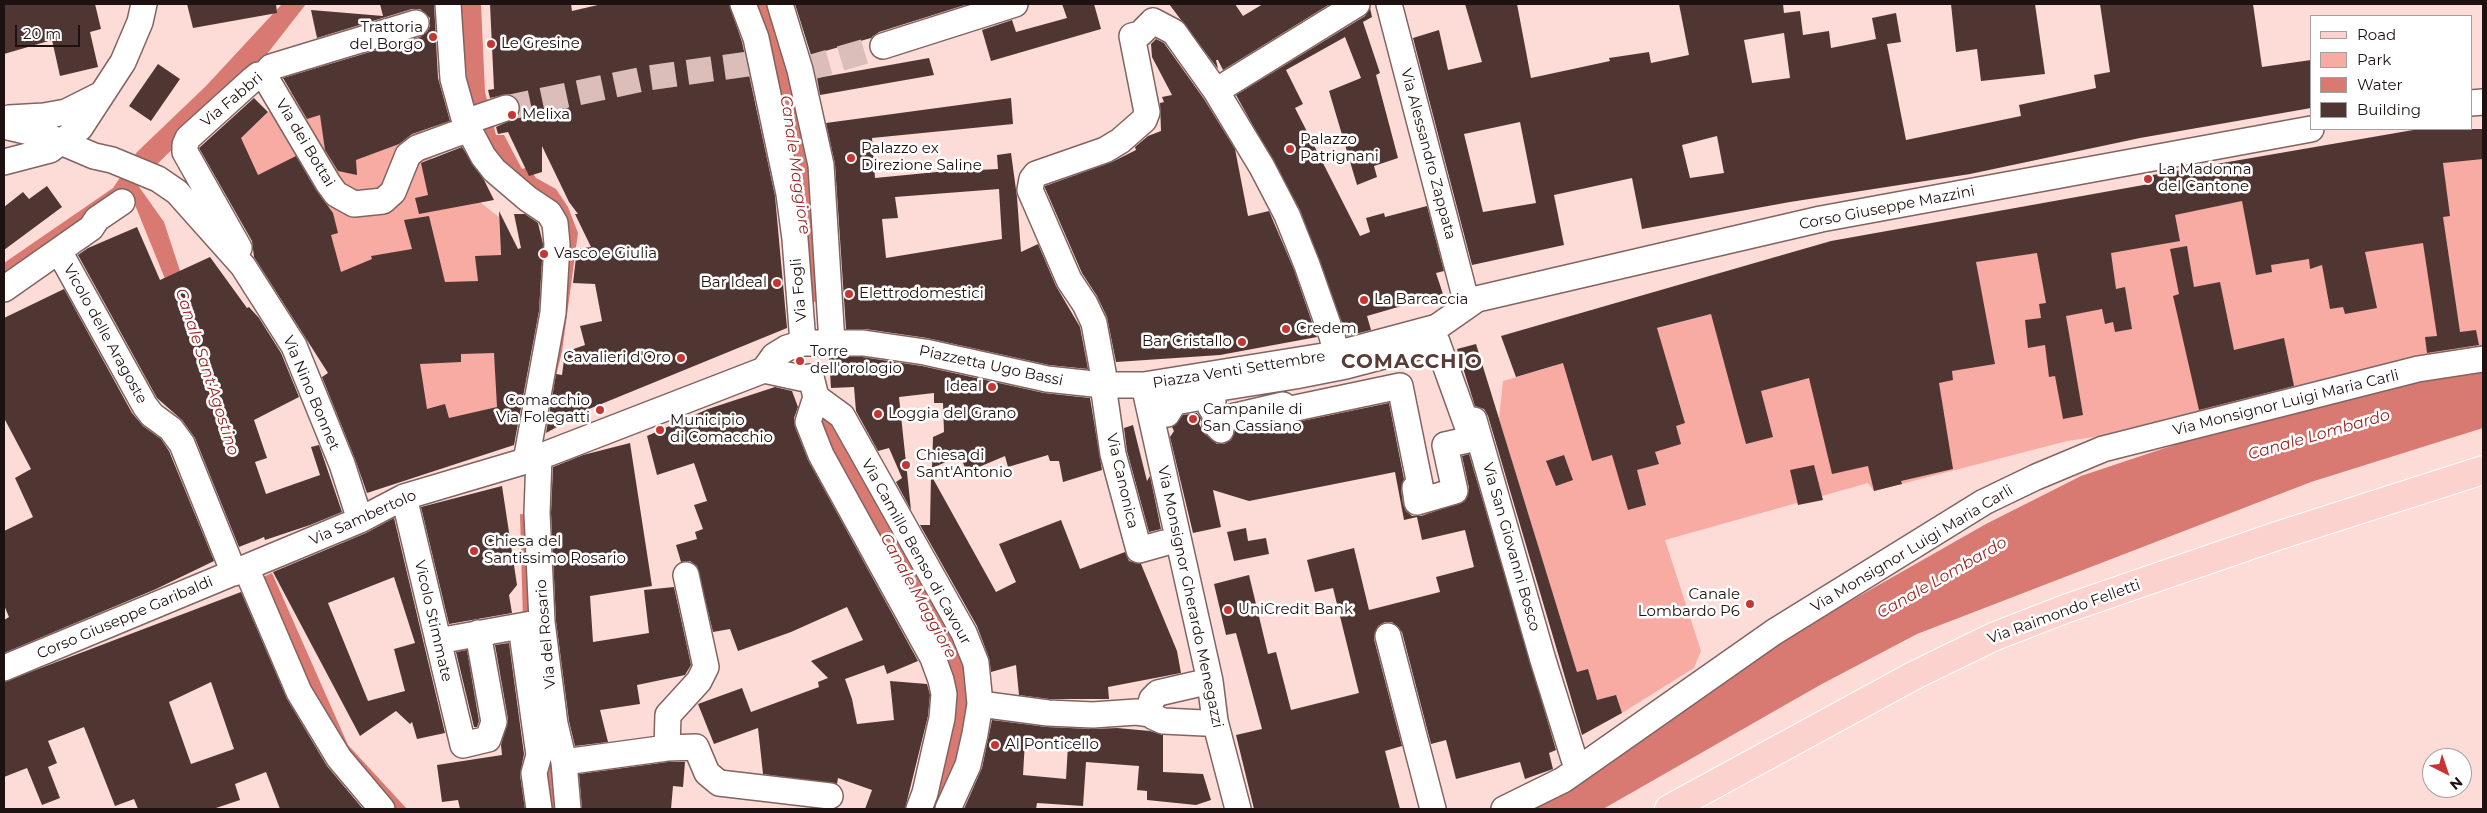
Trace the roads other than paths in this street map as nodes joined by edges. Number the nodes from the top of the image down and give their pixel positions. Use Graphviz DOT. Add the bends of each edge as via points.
graph roads {
  1 [pos="144,4"];
  2 [pos="448,4"];
  3 [pos="743,4"];
  4 [pos="780,4"];
  5 [pos="1015,4"];
  6 [pos="1357,4"];
  7 [pos="1389,4"];
  8 [pos="1151,12"];
  9 [pos="416,23"];
  10 [pos="883,46"];
  11 [pos="264,75"];
  12 [pos="1216,91"];
  13 [pos="98,103"];
  14 [pos="506,108"];
  15 [pos="4,118"];
  16 [pos="4,126"];
  17 [pos="467,126"];
  18 [pos="2310,129"];
  19 [pos="62,143"];
  20 [pos="112,160"];
  21 [pos="4,162"];
  22 [pos="122,202"];
  23 [pos="59,251"];
  24 [pos="243,266"];
  25 [pos="4,289"];
  26 [pos="1468,304"];
  27 [pos="1436,327"];
  28 [pos="815,343"];
  29 [pos="1336,354"];
  30 [pos="2483,359"];
  31 [pos="764,370"];
  32 [pos="1122,385"];
  33 [pos="813,387"];
  34 [pos="1472,439"];
  35 [pos="533,458"];
  36 [pos="2483,470"];
  37 [pos="404,497"];
  38 [pos="360,520"];
  39 [pos="1164,543"];
  40 [pos="240,570"];
  41 [pos="686,575"];
  42 [pos="530,624"];
  43 [pos="478,633"];
  44 [pos="1388,636"];
  45 [pos="438,641"];
  46 [pos="4,668"];
  47 [pos="1210,681"];
  48 [pos="980,704"];
  49 [pos="1151,714"];
  50 [pos="1215,721"];
  51 [pos="667,748"];
  52 [pos="564,762"];
  53 [pos="1580,768"];
  54 [pos="830,796"];
  55 [pos="382,809"];
  56 [pos="539,809"];
  57 [pos="568,809"];
  58 [pos="919,809"];
  59 [pos="948,809"];
  60 [pos="1238,809"];
  61 [pos="1433,809"];
  62 [pos="1504,809"];
  63 [pos="1669,809"];
  1 -- 13 [label="street" via="123,62"];
  2 -- 17 [label="street" via="453,78"];
  3 -- 28 [label="street, Via Fogli" via="756,38 789,194"];
  4 -- 28 [label="street, Via Fogli" via="802,70 821,165"];
  5 -- 10 [label="street"];
  6 -- 12 [label="street"];
  7 -- 26 [label="street, Via Alessandro Zappata"];
  8 -- 12 [label="street" via="1174,32"];
  8 -- 32 [label="street" via="1144,31 1132,36 1147,112 1144,120 1105,150 1041,172 1030,184 1041,218 1069,280 1094,323 1104,372"];
  9 -- 11 [label="street, Via Fabbri" via="271,67"];
  11 -- 17 [label="street, Via dei Bottai" via="328,183 336,194 354,204 383,202 393,192 408,155"];
  11 -- 24 [label="street, Via Fabbri" via="252,80 184,145 185,152 238,242"];
  12 -- 29 [label="street" via="1287,215"];
  13 -- 15 [label="street" via="44,116"];
  13 -- 19 [label="street" via="80,128"];
  13 -- 20 [label="street, Via Nino Bonnet" via="90,122 95,140"];
  14 -- 17 [label="street, Via dei Bottai"];
  16 -- 19 [label="street, Via Nino Bonnet"];
  17 -- 35 [label="street, Via del Rosario" via="494,170 549,213 555,223 553,313"];
  18 -- 26 [label="street, Corso Giuseppe Mazzini" via="1821,219 1478,299"];
  19 -- 20 [label="street, Via Nino Bonnet"];
  19 -- 21 [label="street" via="50,150"];
  20 -- 24 [label="street, Via Nino Bonnet" via="158,179 177,192"];
  22 -- 23 [label="street" via="96,219 91,228"];
  23 -- 25 [label="street"];
  23 -- 40 [label="street, Vicolo delle Aragoste" via="145,406 171,429 182,444"];
  24 -- 38 [label="street, Via Nino Bonnet" via="294,346 342,464"];
  26 -- 27 [label="street, Piazza Venti Settembre"];
  27 -- 29 [label="street, Piazza Venti Settembre"];
  27 -- 53 [label="street, Via San Giovanni Bosco" via="1477,428 1543,660 1574,759"];
  28 -- 31 [label="street" via="780,352"];
  28 -- 32 [label="street, Piazzetta Ugo Bassi" via="863,343 925,352 1047,379"];
  28 -- 33 [label="street" via="818,368"];
  29 -- 32 [label="street, Piazza Venti Settembre"];
  30 -- 53 [label="street, Via Monsignor Luigi Maria Carli" via="2418,369 2103,449 2036,477 1984,502 1760,640"];
  31 -- 33 [label="street" via="801,378"];
  31 -- 35 [label="street, Via Sambertolo"];
  32 -- 39 [label="street, Via Canonica" via="1113,454 1139,550"];
  32 -- 47 [label="street, Via Monsignor Gherardo Menegazzi"];
  33 -- 48 [label="street, Via Camillo Benso di Cavour" via="842,416 964,633 976,663"];
  33 -- 58 [label="street" via="808,422 821,455 943,680 942,718"];
  34 -- 34 [label="street, Piazza Venti Settembre" via="1437,342 1313,372 1169,396 1166,414 1177,398 1181,401 1197,398 1200,394 1213,402 1210,406 1215,414 1215,424 1221,430 1219,420 1283,405 1285,413 1290,409 1400,386 1420,485 1415,488 1417,502 1455,491 1445,445"];
  35 -- 37 [label="street, Via Sambertolo"];
  35 -- 42 [label="street, Via del Rosario" via="537,513"];
  36 -- 63 [label="main road, Via Raimondo Felletti" via="2277,536 1992,637 1913,676"];
  37 -- 38 [label="street, Via Sambertolo"];
  37 -- 43 [label="street, Vicolo Stimmate" via="462,745 488,740 494,722"];
  38 -- 40 [label="street, Via Sambertolo"];
  40 -- 46 [label="street, Corso Giuseppe Garibaldi"];
  40 -- 55 [label="street, Vicolo delle Aragoste" via="299,692 339,758"];
  41 -- 51 [label="street" via="706,667 699,681 668,715"];
  42 -- 43 [label="street"];
  42 -- 52 [label="street, Via del Rosario"];
  42 -- 56 [label="street" via="540,755 534,773"];
  43 -- 45 [label="street"];
  44 -- 61 [label="street"];
  47 -- 49 [label="street" via="1158,693 1149,705"];
  47 -- 50 [label="street, Via Monsignor Gherardo Menegazzi"];
  48 -- 49 [label="street" via="1048,713"];
  48 -- 59 [label="street, Via Camillo Benso di Cavour" via="968,766"];
  49 -- 50 [label="street" via="1162,721 1176,723"];
  50 -- 60 [label="street, Via Monsignor Gherardo Menegazzi"];
  51 -- 52 [label="street"];
  51 -- 54 [label="street" via="696,748 707,773 719,783"];
  52 -- 57 [label="street, Via del Rosario"];
  53 -- 62 [label="street, Via Monsignor Luigi Maria Carli"];
}
